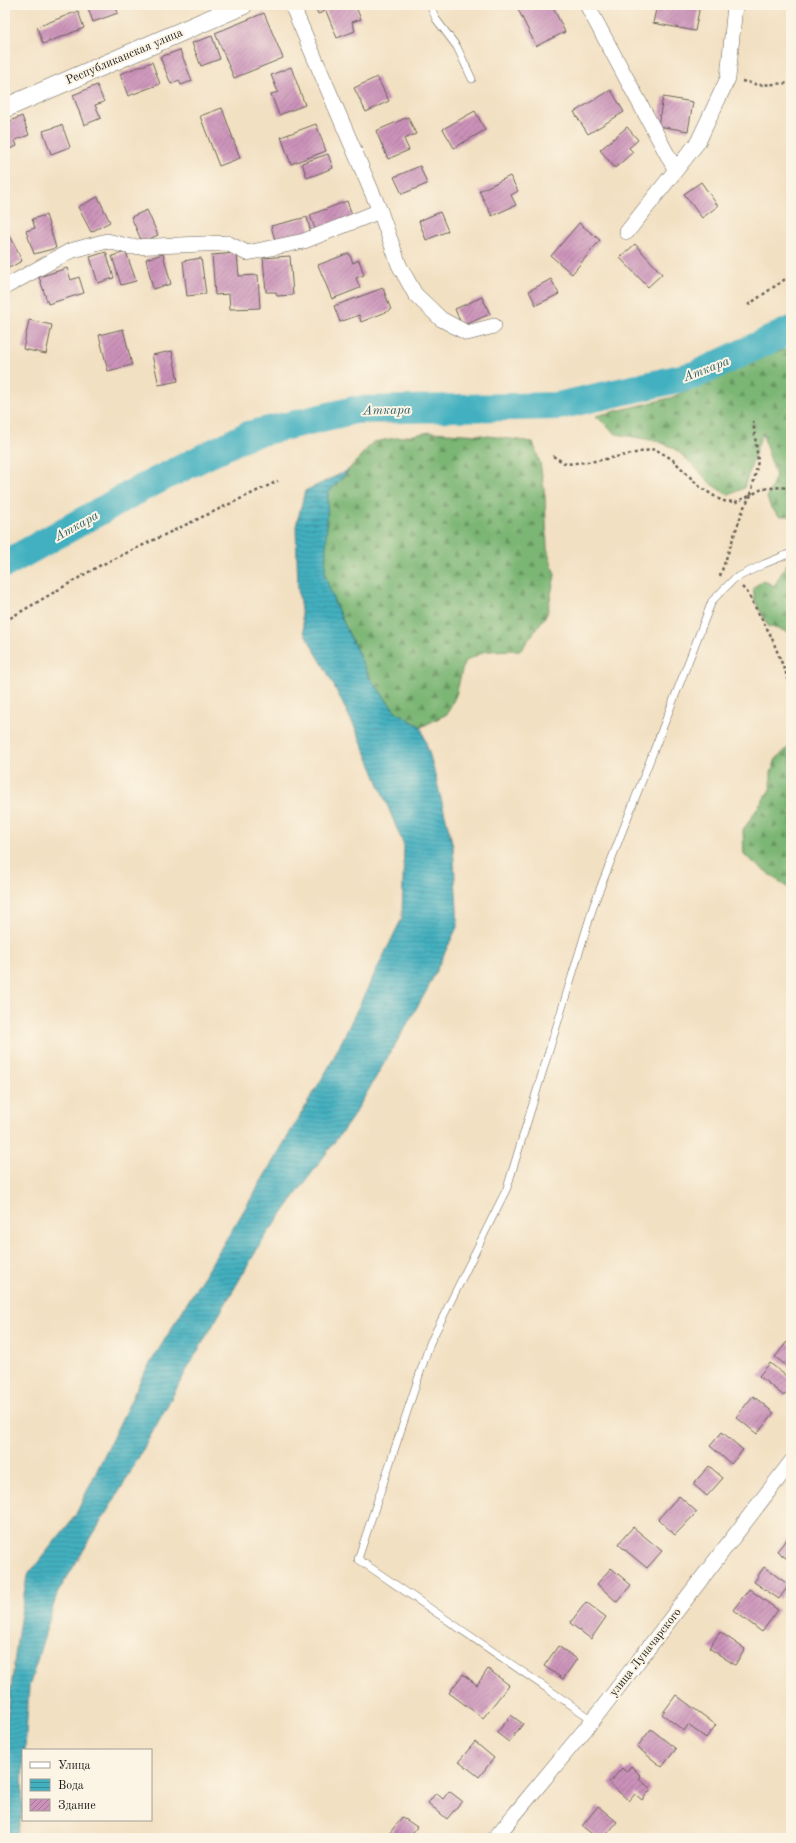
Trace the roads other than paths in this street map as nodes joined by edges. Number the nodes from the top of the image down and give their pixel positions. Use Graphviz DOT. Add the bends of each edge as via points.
graph roads {
  1 [pos="243,5"];
  2 [pos="292,5"];
  3 [pos="430,5"];
  4 [pos="587,5"];
  5 [pos="735,5"];
  6 [pos="472,79"];
  7 [pos="5,108"];
  8 [pos="675,169"];
  9 [pos="380,211"];
  10 [pos="627,232"];
  11 [pos="5,287"];
  12 [pos="494,326"];
  13 [pos="791,553"];
  14 [pos="791,1462"];
  15 [pos="593,1720"];
  16 [pos="495,1838"];
  1 -- 7 [label="street, Республиканская улица"];
  2 -- 9 [label="street"];
  3 -- 6 [label="lane" via="436,19 457,47"];
  4 -- 8 [label="street"];
  5 -- 8 [label="street" via="728,78 698,142"];
  8 -- 10 [label="street"];
  9 -- 11 [label="street" via="304,241 247,253 227,242 131,247 108,241 70,251"];
  9 -- 12 [label="street" via="399,265 415,294 442,320 467,333"];
  13 -- 15 [label="lane" via="734,578 712,602 594,904 507,1188 430,1343 358,1559"];
  14 -- 15 [label="street, улица Луначарского"];
  15 -- 16 [label="street, улица Луначарского"];
}
